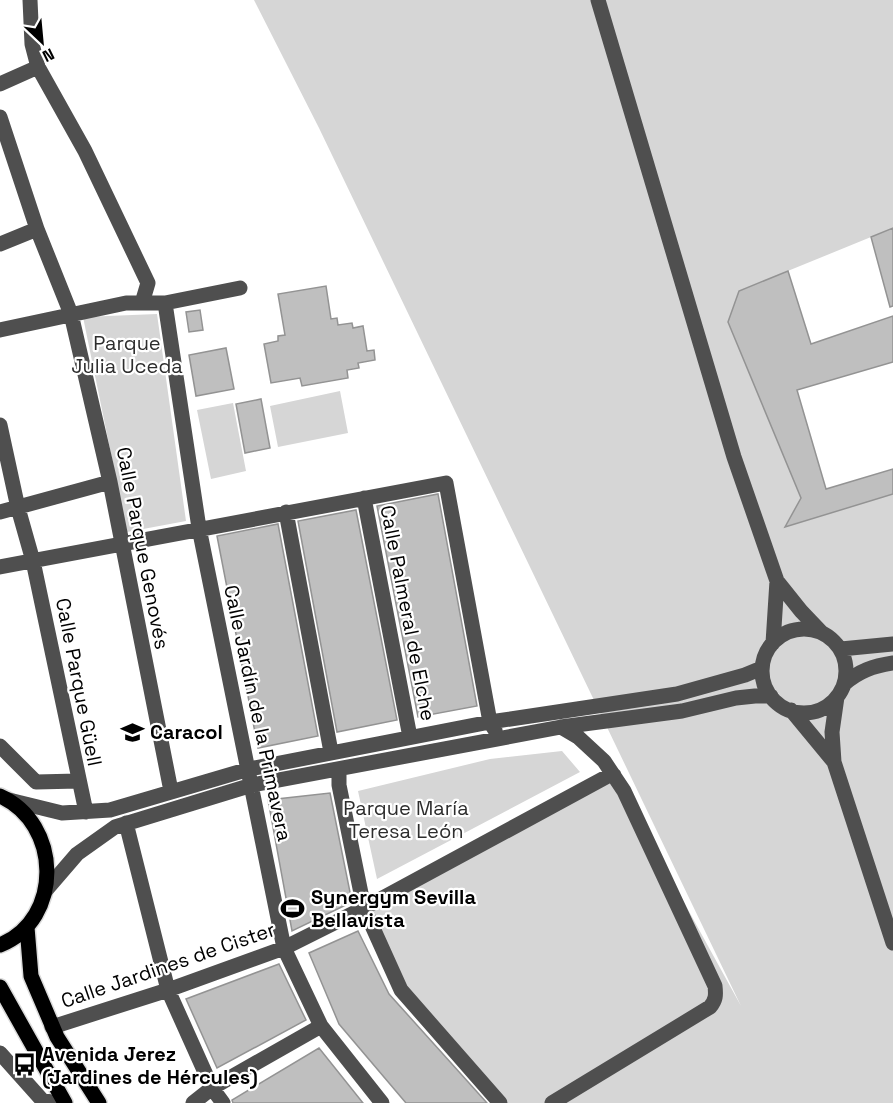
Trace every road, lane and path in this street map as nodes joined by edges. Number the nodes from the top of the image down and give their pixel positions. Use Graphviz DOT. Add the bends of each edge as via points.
graph roads {
  1 [pos="30,0"];
  2 [pos="598,0"];
  3 [pos="38,67"];
  4 [pos="0,84"];
  5 [pos="0,117"];
  6 [pos="37,229"];
  7 [pos="0,244"];
  8 [pos="240,288"];
  9 [pos="142,303"];
  10 [pos="165,303"];
  11 [pos="71,314"];
  12 [pos="0,330"];
  13 [pos="0,425"];
  14 [pos="110,482"];
  15 [pos="364,498"];
  16 [pos="18,508"];
  17 [pos="0,512"];
  18 [pos="286,512"];
  19 [pos="199,528"];
  20 [pos="120,543"];
  21 [pos="33,561"];
  22 [pos="0,567"];
  23 [pos="777,581"];
  24 [pos="821,632"];
  25 [pos="772,643"];
  26 [pos="893,644"];
  27 [pos="841,649"];
  28 [pos="893,663"];
  29 [pos="762,668"];
  30 [pos="841,690"];
  31 [pos="771,696"];
  32 [pos="791,710"];
  33 [pos="490,722"];
  34 [pos="561,727"];
  35 [pos="410,736"];
  36 [pos="487,741"];
  37 [pos="0,746"];
  38 [pos="331,752"];
  39 [pos="834,762"];
  40 [pos="249,769"];
  41 [pos="339,770"];
  42 [pos="614,774"];
  43 [pos="78,781"];
  44 [pos="252,785"];
  45 [pos="171,791"];
  46 [pos="4,798"];
  47 [pos="86,812"];
  48 [pos="126,823"];
  49 [pos="46,890"];
  50 [pos="364,908"];
  51 [pos="27,927"];
  52 [pos="893,943"];
  53 [pos="0,945"];
  54 [pos="284,948"];
  55 [pos="0,987"];
  56 [pos="168,990"];
  57 [pos="321,1026"];
  58 [pos="52,1027"];
  59 [pos="0,1053"];
  60 [pos="212,1088"];
  61 [pos="377,1101"];
  62 [pos="56,1103"];
  63 [pos="65,1103"];
  64 [pos="99,1103"];
  65 [pos="193,1103"];
  66 [pos="223,1103"];
  67 [pos="500,1103"];
  68 [pos="552,1103"];
  1 -- 3 [label="street" via="32,44"];
  2 -- 23 [label="street" via="734,457"];
  3 -- 4 [label="street"];
  3 -- 9 [label="street" via="85,151 148,283"];
  5 -- 6 [label="street, Calle Parque Genovés"];
  6 -- 7 [label="street"];
  6 -- 11 [label="street, Calle Parque Genovés"];
  8 -- 10 [label="street"];
  9 -- 10 [label="street"];
  9 -- 11 [label="street"];
  10 -- 19 [label="street, Calle Jardín de la Primavera"];
  11 -- 12 [label="street"];
  11 -- 14 [label="street, Calle Parque Genovés"];
  13 -- 16 [label="street, Calle Parque Güell"];
  14 -- 16 [label="street"];
  14 -- 20 [label="street, Calle Parque Genovés"];
  15 -- 18 [label="street"];
  15 -- 33 [label="street" via="446,483"];
  15 -- 35 [label="street, Calle Palmeral de Elche"];
  16 -- 17 [label="street"];
  16 -- 21 [label="street, Calle Parque Güell"];
  18 -- 19 [label="street"];
  18 -- 38 [label="street"];
  19 -- 20 [label="street"];
  19 -- 40 [label="street, Calle Jardín de la Primavera"];
  20 -- 21 [label="street"];
  20 -- 45 [label="street, Calle Parque Genovés"];
  21 -- 22 [label="street"];
  21 -- 43 [label="street, Calle Parque Güell"];
  23 -- 24 [label="street"];
  23 -- 25 [label="street"];
  24 -- 25 [label="street" via="795,630"];
  24 -- 27 [label="street"];
  25 -- 29 [label="street"];
  26 -- 27 [label="street"];
  27 -- 30 [label="street" via="846,669"];
  28 -- 30 [label="street" via="856,673"];
  29 -- 31 [label="street"];
  29 -- 33 [label="street" via="677,694"];
  30 -- 32 [label="street" via="828,705 816,711"];
  30 -- 39 [label="street" via="832,732"];
  31 -- 32 [label="street"];
  31 -- 34 [label="street" via="736,698 682,711"];
  32 -- 39 [label="street"];
  33 -- 35 [label="street"];
  33 -- 36 [label="street" via="495,734"];
  34 -- 36 [label="street"];
  34 -- 42 [label="street" via="591,748"];
  35 -- 38 [label="street"];
  36 -- 41 [label="street"];
  37 -- 43 [label="street" via="36,782"];
  38 -- 40 [label="street"];
  39 -- 52 [label="street"];
  40 -- 44 [label="street, Calle Jardín de la Primavera"];
  40 -- 45 [label="street"];
  41 -- 44 [label="street"];
  41 -- 50 [label="street"];
  42 -- 50 [label="street, Calle Jardines de Cister"];
  42 -- 68 [label="street" via="716,986 715,1001"];
  43 -- 47 [label="street, Calle Parque Güell"];
  44 -- 48 [label="street"];
  44 -- 54 [label="street, Calle Jardín de la Primavera"];
  45 -- 47 [label="street" via="110,810"];
  46 -- 47 [label="street" via="62,813"];
  46 -- 49 [label="main road" via="29,817 42,839 48,864"];
  48 -- 49 [label="street" via="77,854"];
  48 -- 56 [label="street"];
  49 -- 51 [label="main road"];
  50 -- 54 [label="street, Calle Jardines de Cister"];
  50 -- 67 [label="street" via="401,990"];
  51 -- 53 [label="main road"];
  51 -- 58 [label="main road" via="31,976"];
  54 -- 56 [label="street, Calle Jardines de Cister"];
  54 -- 57 [label="street, Calle Jardín de la Primavera"];
  55 -- 63 [label="main road"];
  56 -- 58 [label="street, Calle Jardines de Cister"];
  56 -- 60 [label="street"];
  57 -- 60 [label="street"];
  57 -- 61 [label="street, Calle Jardín de la Primavera"];
  58 -- 64 [label="main road"];
  59 -- 62 [label="street" via="42,1100"];
  60 -- 65 [label="street"];
  60 -- 66 [label="street"];
}
